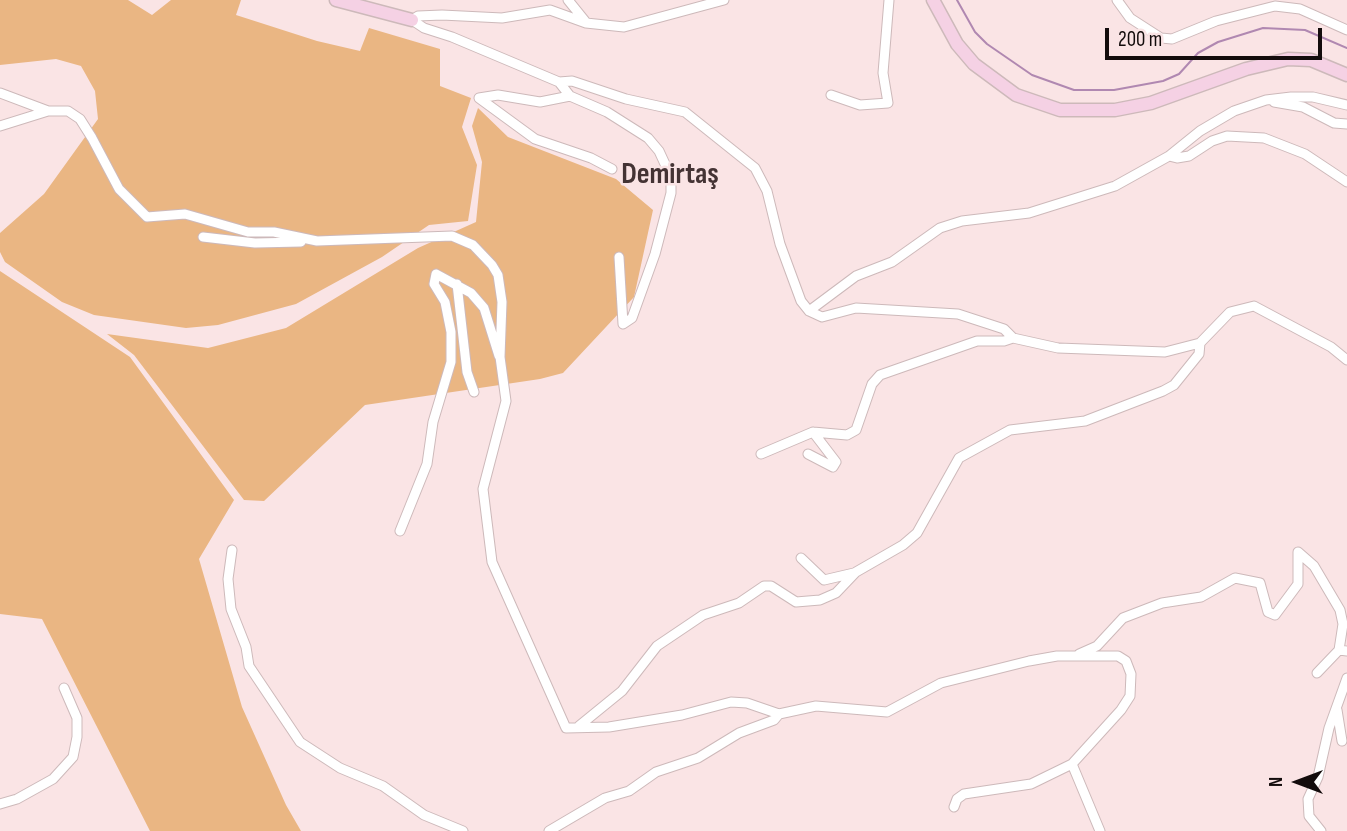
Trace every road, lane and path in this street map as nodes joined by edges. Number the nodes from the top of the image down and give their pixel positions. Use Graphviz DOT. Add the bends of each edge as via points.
graph roads {
  1 [pos="336,0"];
  2 [pos="568,0"];
  3 [pos="724,0"];
  4 [pos="888,0"];
  5 [pos="933,0"];
  6 [pos="1117,0"];
  7 [pos="412,20"];
  8 [pos="586,23"];
  9 [pos="1347,30"];
  10 [pos="1347,75"];
  11 [pos="559,82"];
  12 [pos="0,93"];
  13 [pos="831,95"];
  14 [pos="570,96"];
  15 [pos="1266,100"];
  16 [pos="1347,105"];
  17 [pos="48,111"];
  18 [pos="1347,124"];
  19 [pos="0,126"];
  20 [pos="1169,156"];
  21 [pos="612,169"];
  22 [pos="1347,182"];
  23 [pos="203,237"];
  24 [pos="317,241"];
  25 [pos="619,257"];
  26 [pos="457,284"];
  27 [pos="809,311"];
  28 [pos="1013,338"];
  29 [pos="1200,343"];
  30 [pos="500,357"];
  31 [pos="1347,360"];
  32 [pos="474,392"];
  33 [pos="813,432"];
  34 [pos="761,454"];
  35 [pos="808,454"];
  36 [pos="400,531"];
  37 [pos="232,550"];
  38 [pos="801,558"];
  39 [pos="856,572"];
  40 [pos="1343,650"];
  41 [pos="1074,656"];
  42 [pos="1317,673"];
  43 [pos="1347,678"];
  44 [pos="64,688"];
  45 [pos="1337,705"];
  46 [pos="779,714"];
  47 [pos="574,729"];
  48 [pos="1342,741"];
  49 [pos="1072,764"];
  50 [pos="0,804"];
  51 [pos="954,807"];
  52 [pos="463,831"];
  53 [pos="549,831"];
  54 [pos="1100,831"];
  55 [pos="1321,831"];
  1 -- 7 [label="main road"];
  2 -- 8 [label="street"];
  3 -- 8 [label="street" via="624,27"];
  4 -- 13 [label="street" via="883,73 888,103 860,106"];
  5 -- 10 [label="main road" via="957,44 974,64 1016,94 1060,110 1115,110 1151,103 1288,59 1311,60"];
  6 -- 9 [label="street" via="1130,18 1161,38 1172,39 1275,5 1300,9"];
  7 -- 8 [label="street" via="442,15 502,18 550,10"];
  7 -- 11 [label="street"];
  11 -- 14 [label="street"];
  11 -- 27 [label="street" via="572,81 685,112 755,168 767,191 801,300"];
  12 -- 17 [label="street"];
  14 -- 21 [label="street" via="540,102 498,95 479,97 535,139"];
  14 -- 25 [label="street" via="648,138 660,151 671,177 655,254 632,318 623,324"];
  15 -- 16 [label="street" via="1313,97"];
  15 -- 18 [label="street" via="1303,107 1334,123"];
  15 -- 20 [label="street" via="1234,111"];
  17 -- 19 [label="street"];
  17 -- 24 [label="street" via="68,111 79,119 119,189 147,217 185,214 248,232"];
  20 -- 22 [label="street" via="1189,156 1227,136 1264,138 1305,154"];
  20 -- 27 [label="street" via="1115,186 1029,213 940,228 892,262 856,276"];
  23 -- 24 [label="street" via="265,243"];
  24 -- 30 [label="street" via="452,236 473,246 498,275"];
  26 -- 30 [label="street" via="484,308"];
  26 -- 32 [label="street" via="467,372"];
  26 -- 36 [label="street" via="436,274 434,284 445,302 451,332 451,362 433,422 428,464"];
  27 -- 28 [label="street" via="822,317 856,308 958,314 1004,330"];
  28 -- 29 [label="street" via="1058,348 1144,352"];
  28 -- 33 [label="street" via="977,341 880,375 872,384 856,430 847,435"];
  29 -- 31 [label="street" via="1230,312 1254,306"];
  29 -- 39 [label="street" via="1199,354 1163,391 1085,421 1010,430 959,458 917,533"];
  30 -- 47 [label="street" via="506,401 483,489 492,562 552,691 562,723 566,729"];
  33 -- 34 [label="street"];
  33 -- 35 [label="street" via="836,462 833,467"];
  37 -- 52 [label="street" via="228,579 231,609 249,666 300,742 340,768 383,786 424,815"];
  38 -- 39 [label="street" via="824,580"];
  39 -- 47 [label="street" via="836,593 820,600 796,602 764,586 738,603 703,615 657,646 622,691"];
  40 -- 41 [label="street" via="1340,610 1314,566 1298,552 1298,584 1275,615 1268,612 1260,583 1235,578 1201,597 1163,603 1123,618 1097,646"];
  40 -- 42 [label="street"];
  41 -- 46 [label="street" via="965,675 887,712 816,706"];
  41 -- 49 [label="street" via="1118,656 1126,661 1131,674 1130,696 1121,710"];
  43 -- 45 [label="street"];
  44 -- 50 [label="street" via="76,718 73,757 53,779"];
  45 -- 48 [label="street"];
  45 -- 55 [label="street" via="1308,799 1309,816"];
  46 -- 47 [label="street" via="731,702 682,715"];
  46 -- 53 [label="street" via="698,758 656,772 629,791 605,798"];
  49 -- 51 [label="street" via="1031,783 964,794"];
  49 -- 54 [label="street"];
}
